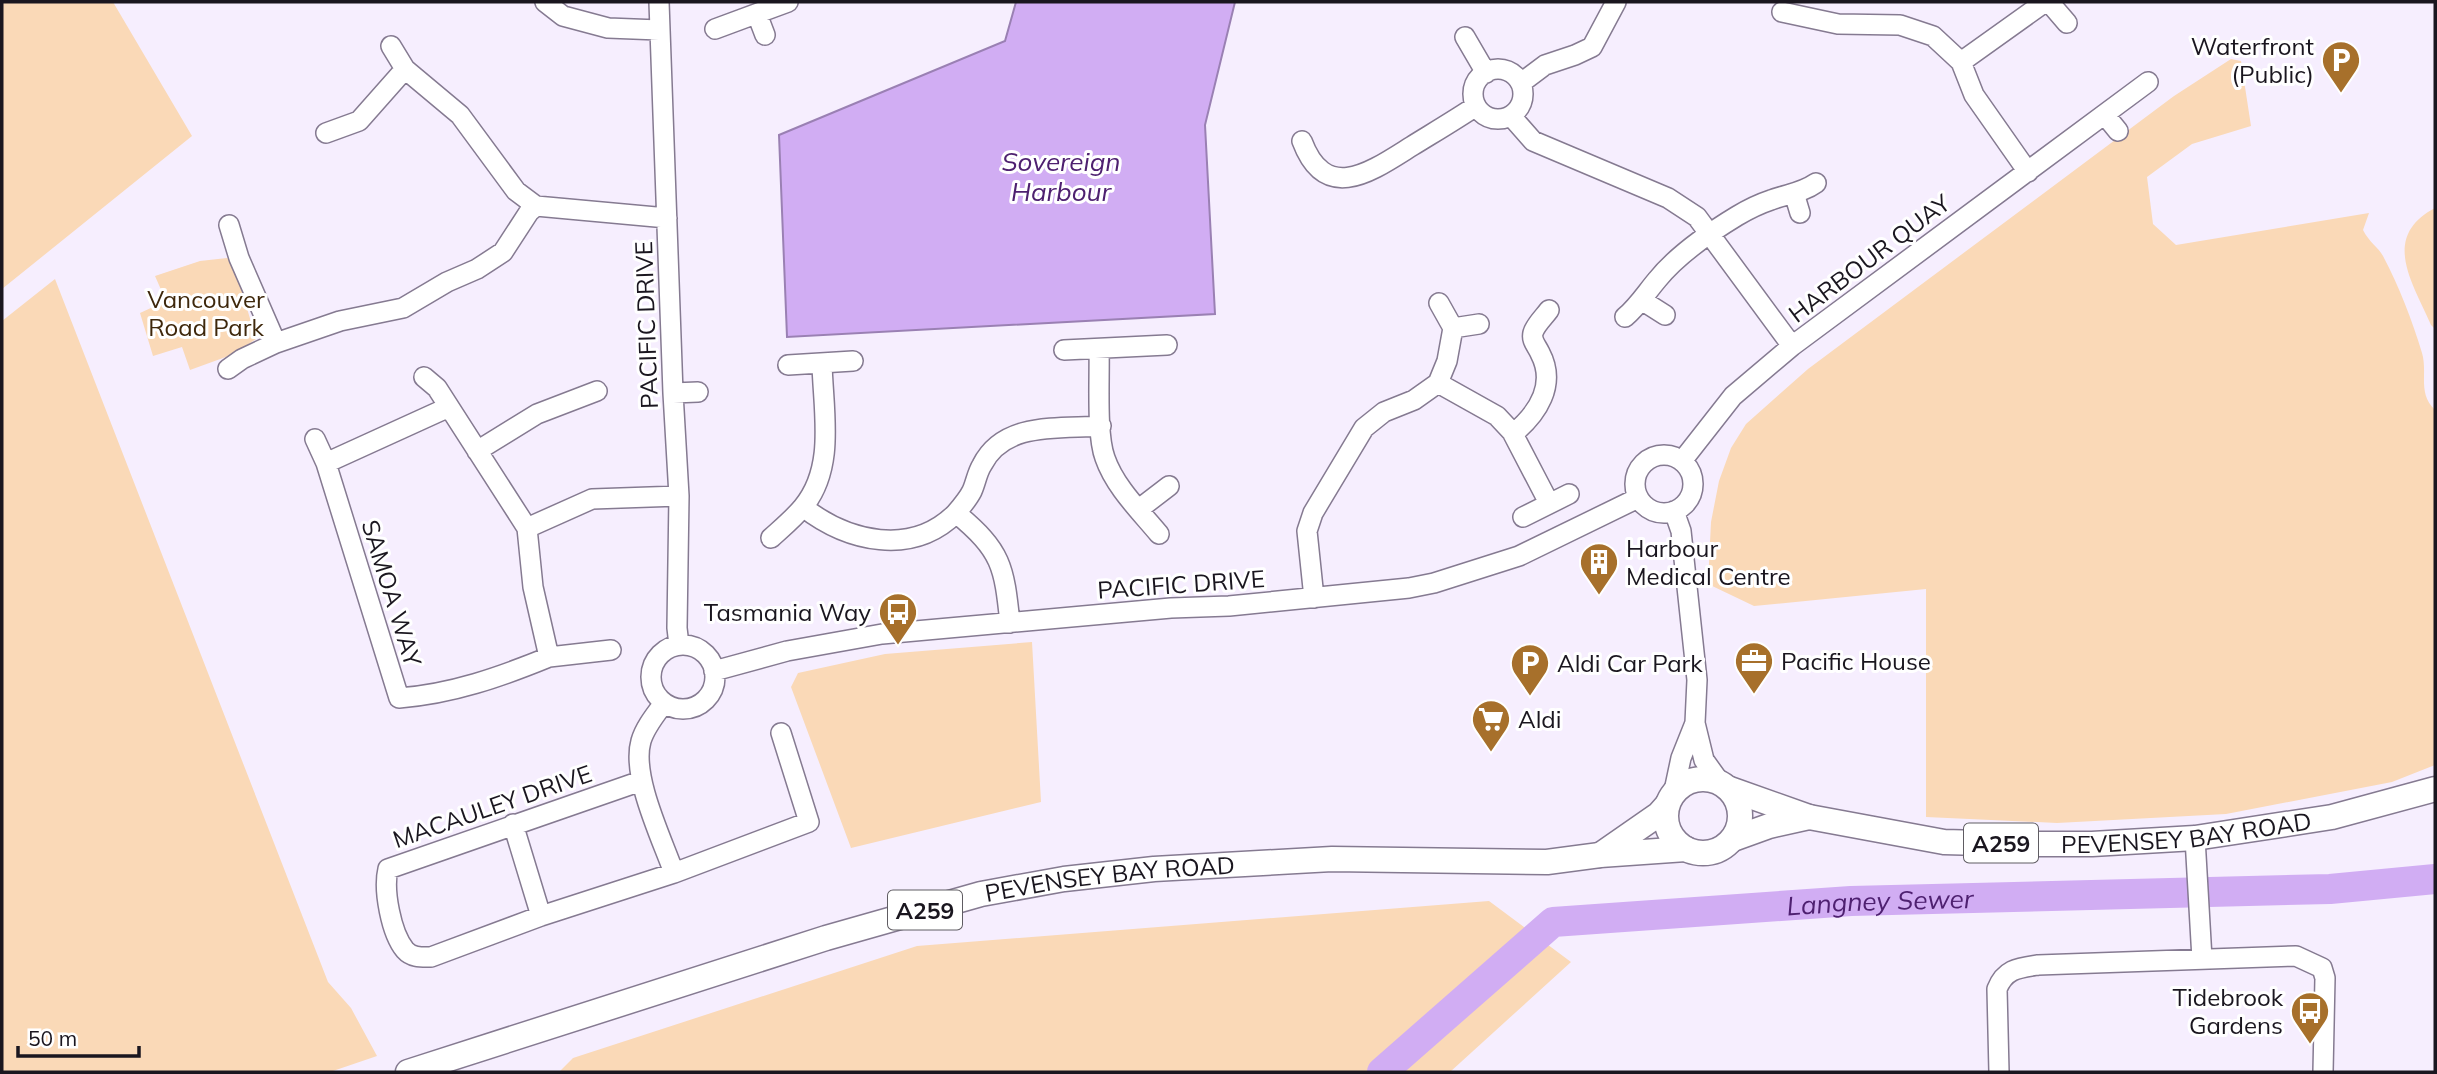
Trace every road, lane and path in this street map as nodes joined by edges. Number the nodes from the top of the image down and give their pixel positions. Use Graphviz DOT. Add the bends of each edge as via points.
graph roads {
  1 [pos="545,2"];
  2 [pos="659,2"];
  3 [pos="788,2"];
  4 [pos="1616,2"];
  5 [pos="2047,2"];
  6 [pos="1812,10"];
  7 [pos="1782,12"];
  8 [pos="757,14"];
  9 [pos="2067,23"];
  10 [pos="715,29"];
  11 [pos="659,30"];
  12 [pos="765,35"];
  13 [pos="1465,37"];
  14 [pos="391,46"];
  15 [pos="1961,62"];
  16 [pos="405,69"];
  17 [pos="1486,73"];
  18 [pos="2148,82"];
  19 [pos="1521,83"];
  20 [pos="1476,106"];
  21 [pos="2105,115"];
  22 [pos="1511,116"];
  23 [pos="2119,131"];
  24 [pos="326,133"];
  25 [pos="1302,141"];
  26 [pos="2028,172"];
  27 [pos="1816,183"];
  28 [pos="1794,193"];
  29 [pos="536,206"];
  30 [pos="1800,213"];
  31 [pos="667,219"];
  32 [pos="229,225"];
  33 [pos="1710,235"];
  34 [pos="1643,301"];
  35 [pos="1439,303"];
  36 [pos="1549,310"];
  37 [pos="1665,315"];
  38 [pos="1625,317"];
  39 [pos="1479,324"];
  40 [pos="1452,328"];
  41 [pos="276,343"];
  42 [pos="1167,345"];
  43 [pos="1792,346"];
  44 [pos="1099,349"];
  45 [pos="1065,350"];
  46 [pos="853,361"];
  47 [pos="822,363"];
  48 [pos="788,365"];
  49 [pos="228,369"];
  50 [pos="424,377"];
  51 [pos="1438,383"];
  52 [pos="597,391"];
  53 [pos="673,393"];
  54 [pos="698,393"];
  55 [pos="449,407"];
  56 [pos="1101,426"];
  57 [pos="1513,434"];
  58 [pos="315,439"];
  59 [pos="477,451"];
  60 [pos="1682,461"];
  61 [pos="326,463"];
  62 [pos="1169,486"];
  63 [pos="1569,494"];
  64 [pos="679,496"];
  65 [pos="1638,498"];
  66 [pos="1549,503"];
  67 [pos="803,507"];
  68 [pos="1139,509"];
  69 [pos="1674,512"];
  70 [pos="956,513"];
  71 [pos="1523,517"];
  72 [pos="527,528"];
  73 [pos="1159,534"];
  74 [pos="771,538"];
  75 [pos="1314,598"];
  76 [pos="1010,623"];
  77 [pos="679,645"];
  78 [pos="611,650"];
  79 [pos="549,657"];
  80 [pos="714,671"];
  81 [pos="664,703"];
  82 [pos="1695,723"];
  83 [pos="781,733"];
  84 [pos="641,780"];
  85 [pos="1725,785"];
  86 [pos="2435,789"];
  87 [pos="1671,798"];
  88 [pos="1809,817"];
  89 [pos="513,824"];
  90 [pos="2195,838"];
  91 [pos="1733,839"];
  92 [pos="1686,849"];
  93 [pos="1600,855"];
  94 [pos="674,873"];
  95 [pos="541,916"];
  96 [pos="2202,959"];
  97 [pos="408,1072"];
  98 [pos="2000,1072"];
  99 [pos="2323,1072"];
  1 -- 11 [label="street" via="563,16 608,28"];
  2 -- 11 [label="street, PACIFIC DRIVE"];
  3 -- 8 [label="street"];
  4 -- 19 [label="street" via="1592,47 1545,65"];
  5 -- 9 [label="street"];
  5 -- 15 [label="street"];
  6 -- 7 [label="street"];
  6 -- 15 [label="street" via="1838,24 1923,31"];
  8 -- 10 [label="street"];
  8 -- 12 [label="street"];
  11 -- 31 [label="street, PACIFIC DRIVE"];
  13 -- 17 [label="street"];
  14 -- 16 [label="street"];
  15 -- 26 [label="street" via="1974,95"];
  16 -- 24 [label="street" via="359,121"];
  16 -- 29 [label="street" via="460,115 516,191"];
  17 -- 19 [label="street" via="1504,70"];
  17 -- 20 [label="street" via="1475,88"];
  18 -- 21 [label="street, HARBOUR QUAY"];
  19 -- 22 [label="street" via="1523,101"];
  20 -- 22 [label="street" via="1493,119"];
  20 -- 25 [label="street" via="1356,177 1325,173"];
  21 -- 23 [label="street"];
  21 -- 26 [label="street, HARBOUR QUAY"];
  22 -- 33 [label="street" via="1533,141 1681,205"];
  26 -- 43 [label="street, HARBOUR QUAY"];
  27 -- 28 [label="street"];
  28 -- 30 [label="street"];
  28 -- 33 [label="street" via="1738,215"];
  29 -- 31 [label="street"];
  29 -- 41 [label="street" via="503,252 477,269 402,308 340,321"];
  31 -- 53 [label="street, PACIFIC DRIVE"];
  32 -- 41 [label="street"];
  33 -- 34 [label="street" via="1673,263"];
  33 -- 43 [label="street"];
  34 -- 37 [label="street"];
  34 -- 38 [label="street"];
  35 -- 40 [label="street"];
  36 -- 57 [label="street" via="1533,332 1545,362 1544,393 1529,420"];
  39 -- 40 [label="street"];
  40 -- 51 [label="street"];
  41 -- 49 [label="street"];
  42 -- 44 [label="street"];
  43 -- 60 [label="street, HARBOUR QUAY" via="1733,396"];
  44 -- 45 [label="street"];
  44 -- 56 [label="street"];
  46 -- 47 [label="street"];
  47 -- 48 [label="street"];
  47 -- 67 [label="street" via="824,462"];
  50 -- 55 [label="street"];
  51 -- 57 [label="street" via="1497,416"];
  51 -- 75 [label="street" via="1364,428 1324,494 1307,531"];
  52 -- 59 [label="street" via="537,414"];
  53 -- 54 [label="street"];
  53 -- 64 [label="street, PACIFIC DRIVE"];
  55 -- 59 [label="street"];
  55 -- 61 [label="street"];
  56 -- 68 [label="street" via="1105,458"];
  56 -- 70 [label="street" via="1032,430 1008,438 982,464 972,492"];
  57 -- 66 [label="street"];
  58 -- 61 [label="street, SAMOA WAY"];
  59 -- 72 [label="street"];
  60 -- 65 [label="street" via="1665,455 1648,459 1637,472"];
  60 -- 69 [label="street" via="1689,468 1693,488 1690,498"];
  61 -- 79 [label="street, SAMOA WAY" via="399,698 433,695 491,680"];
  62 -- 68 [label="street"];
  63 -- 66 [label="street"];
  64 -- 72 [label="street" via="592,499"];
  64 -- 77 [label="street, PACIFIC DRIVE"];
  65 -- 69 [label="street" via="1654,512"];
  65 -- 75 [label="street, PACIFIC DRIVE" via="1519,556 1434,583"];
  66 -- 71 [label="street"];
  67 -- 70 [label="street" via="835,529 890,540 923,535"];
  67 -- 74 [label="street"];
  68 -- 73 [label="street"];
  69 -- 82 [label="street" via="1681,531 1697,680"];
  70 -- 76 [label="street" via="994,550 1004,575"];
  72 -- 79 [label="street" via="533,587"];
  75 -- 76 [label="street, PACIFIC DRIVE"];
  76 -- 80 [label="street, PACIFIC DRIVE" via="882,634 787,651"];
  77 -- 80 [label="street" via="701,651"];
  77 -- 81 [label="street" via="653,664 652,685"];
  78 -- 79 [label="street"];
  80 -- 81 [label="street" via="709,695 700,704 688,709"];
  81 -- 84 [label="street" via="642,739 638,756"];
  82 -- 85 [label="street" via="1704,760"];
  82 -- 87 [label="street"];
  83 -- 94 [label="street" via="808,822"];
  84 -- 89 [label="street, MACAULEY DRIVE"];
  84 -- 94 [label="street"];
  85 -- 87 [label="main road" via="1695,779 1684,783"];
  85 -- 88 [label="main road, PEVENSEY BAY ROAD / A259"];
  85 -- 91 [label="main road" via="1740,808"];
  86 -- 90 [label="main road, PEVENSEY BAY ROAD / A259" via="2332,817"];
  87 -- 92 [label="main road" via="1665,818 1669,831"];
  87 -- 93 [label="main road, PEVENSEY BAY ROAD / A259" via="1659,814"];
  88 -- 90 [label="main road, PEVENSEY BAY ROAD / A259" via="1944,842 2080,844"];
  88 -- 91 [label="main road, PEVENSEY BAY ROAD / A259"];
  89 -- 95 [label="street"];
  89 -- 95 [label="street, MACAULEY DRIVE" via="388,869 387,899 397,933 406,952 417,958 432,957"];
  90 -- 96 [label="street"];
  91 -- 92 [label="main road" via="1711,852"];
  92 -- 93 [label="main road, PEVENSEY BAY ROAD / A259"];
  93 -- 97 [label="main road, PEVENSEY BAY ROAD / A259" via="1547,862 1332,859 1154,869 1052,881 981,894 826,938"];
  94 -- 95 [label="street"];
  96 -- 98 [label="street" via="2013,969 2001,979 1996,1000"];
  96 -- 99 [label="street" via="2296,956 2322,968"];
}
